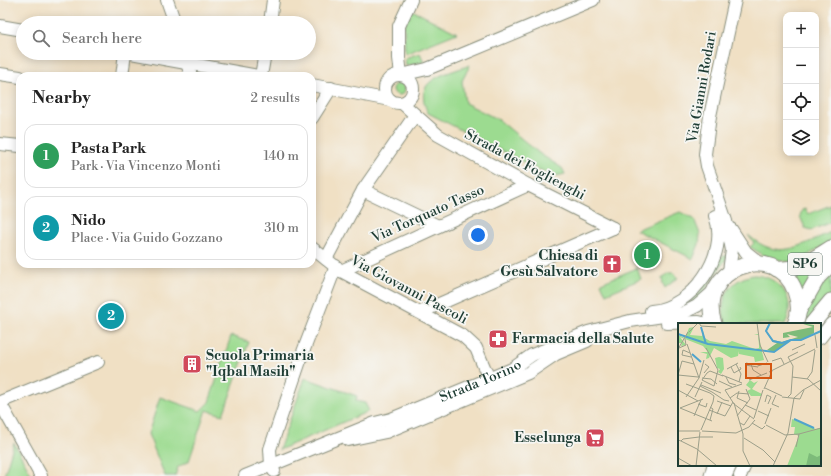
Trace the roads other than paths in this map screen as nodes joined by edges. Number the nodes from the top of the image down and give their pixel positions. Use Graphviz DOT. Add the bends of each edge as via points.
graph roads {
  1 [pos="167,0"];
  2 [pos="273,0"];
  3 [pos="411,0"];
  4 [pos="593,0"];
  5 [pos="726,0"];
  6 [pos="735,0"];
  7 [pos="173,16"];
  8 [pos="271,16"];
  9 [pos="0,26"];
  10 [pos="729,27"];
  11 [pos="16,29"];
  12 [pos="124,60"];
  13 [pos="187,60"];
  14 [pos="194,60"];
  15 [pos="264,60"];
  16 [pos="427,69"];
  17 [pos="123,72"];
  18 [pos="190,72"];
  19 [pos="242,72"];
  20 [pos="262,72"];
  21 [pos="0,74"];
  22 [pos="16,76"];
  23 [pos="395,77"];
  24 [pos="316,86"];
  25 [pos="331,88"];
  26 [pos="413,91"];
  27 [pos="361,93"];
  28 [pos="390,100"];
  29 [pos="402,102"];
  30 [pos="316,112"];
  31 [pos="415,115"];
  32 [pos="425,123"];
  33 [pos="0,144"];
  34 [pos="16,146"];
  35 [pos="707,166"];
  36 [pos="528,185"];
  37 [pos="363,190"];
  38 [pos="726,221"];
  39 [pos="438,226"];
  40 [pos="831,248"];
  41 [pos="316,251"];
  42 [pos="326,259"];
  43 [pos="761,264"];
  44 [pos="831,264"];
  45 [pos="338,269"];
  46 [pos="776,269"];
  47 [pos="730,271"];
  48 [pos="714,291"];
  49 [pos="831,301"];
  50 [pos="420,312"];
  51 [pos="797,318"];
  52 [pos="630,321"];
  53 [pos="678,323"];
  54 [pos="681,323"];
  55 [pos="704,323"];
  56 [pos="714,323"];
  57 [pos="813,323"];
  58 [pos="831,324"];
  59 [pos="821,337"];
  60 [pos="98,362"];
  61 [pos="491,383"];
  62 [pos="0,402"];
  63 [pos="713,466"];
  64 [pos="714,466"];
  65 [pos="724,466"];
  66 [pos="728,466"];
  67 [pos="745,466"];
  68 [pos="271,471"];
  69 [pos="41,476"];
  70 [pos="245,476"];
  71 [pos="708,476"];
  72 [pos="712,476"];
  73 [pos="723,476"];
  74 [pos="740,476"];
  1 -- 7 [label="street"];
  2 -- 8 [label="street"];
  3 -- 23 [label="street" via="399,26 399,58"];
  4 -- 16 [label="street"];
  5 -- 10 [label="street, Via Gianni Rodari"];
  6 -- 10 [label="street, Via Gianni Rodari"];
  9 -- 11 [label="street"];
  10 -- 35 [label="street, Via Gianni Rodari" via="710,116 706,142"];
  12 -- 17 [label="street"];
  13 -- 18 [label="street"];
  14 -- 19 [label="street"];
  15 -- 20 [label="street"];
  16 -- 23 [label="street"];
  16 -- 26 [label="street"];
  21 -- 22 [label="street"];
  23 -- 26 [label="street, Strada dei Foglienghi" via="410,81"];
  23 -- 27 [label="street"];
  23 -- 28 [label="street" via="386,90"];
  24 -- 25 [label="street"];
  25 -- 27 [label="street"];
  25 -- 30 [label="street"];
  26 -- 29 [label="street" via="410,98"];
  26 -- 32 [label="street, Strada dei Foglienghi"];
  27 -- 28 [label="street"];
  28 -- 29 [label="street"];
  29 -- 31 [label="street, Strada dei Foglienghi"];
  31 -- 32 [label="street, Strada dei Foglienghi"];
  31 -- 37 [label="street"];
  32 -- 36 [label="street, Strada dei Foglienghi" via="438,135"];
  33 -- 34 [label="street"];
  35 -- 38 [label="street, Via Gianni Rodari"];
  35 -- 52 [label="street" via="707,195 718,222 720,236 710,264 694,288 675,304 658,311 639,313"];
  36 -- 39 [label="street, Via Torquato Tasso"];
  36 -- 50 [label="street, Strada dei Foglienghi" via="613,228"];
  37 -- 39 [label="street"];
  37 -- 42 [label="street"];
  38 -- 43 [label="street, Via Gianni Rodari" via="746,252"];
  38 -- 47 [label="street, Via Gianni Rodari" via="732,250"];
  39 -- 45 [label="street, Via Torquato Tasso"];
  40 -- 46 [label="main road, SP6" via="797,268"];
  41 -- 42 [label="street, Via Giovanni Pascoli"];
  42 -- 45 [label="street, Via Giovanni Pascoli"];
  43 -- 46 [label="main road, SP6"];
  43 -- 47 [label="main road, SP6" via="741,266"];
  44 -- 51 [label="main road, SP6" via="818,277"];
  45 -- 50 [label="street, Via Giovanni Pascoli"];
  45 -- 68 [label="street" via="303,352 270,449"];
  46 -- 51 [label="main road, SP6" via="793,286 798,298"];
  47 -- 48 [label="main road"];
  48 -- 52 [label="street, Strada Torino" via="697,306 684,313"];
  48 -- 56 [label="main road" via="711,309"];
  49 -- 57 [label="main road"];
  50 -- 61 [label="street, Via Giovanni Pascoli" via="470,341 478,352"];
  52 -- 61 [label="street, Strada Torino" via="588,332 547,348 532,355"];
  53 -- 61 [label="street, Strada Torino" via="609,333 556,354 528,373"];
  54 -- 55 [label="street, Strada Torino"];
  58 -- 59 [label="street"];
  60 -- 62 [label="street"];
  61 -- 68 [label="street, Strada Torino" via="386,432 351,438"];
  62 -- 69 [label="street"];
  63 -- 71 [label="street"];
  64 -- 72 [label="main road"];
  65 -- 73 [label="main road"];
  66 -- 73 [label="main road"];
  67 -- 74 [label="street"];
  68 -- 70 [label="street, Strada Torino"];
}
